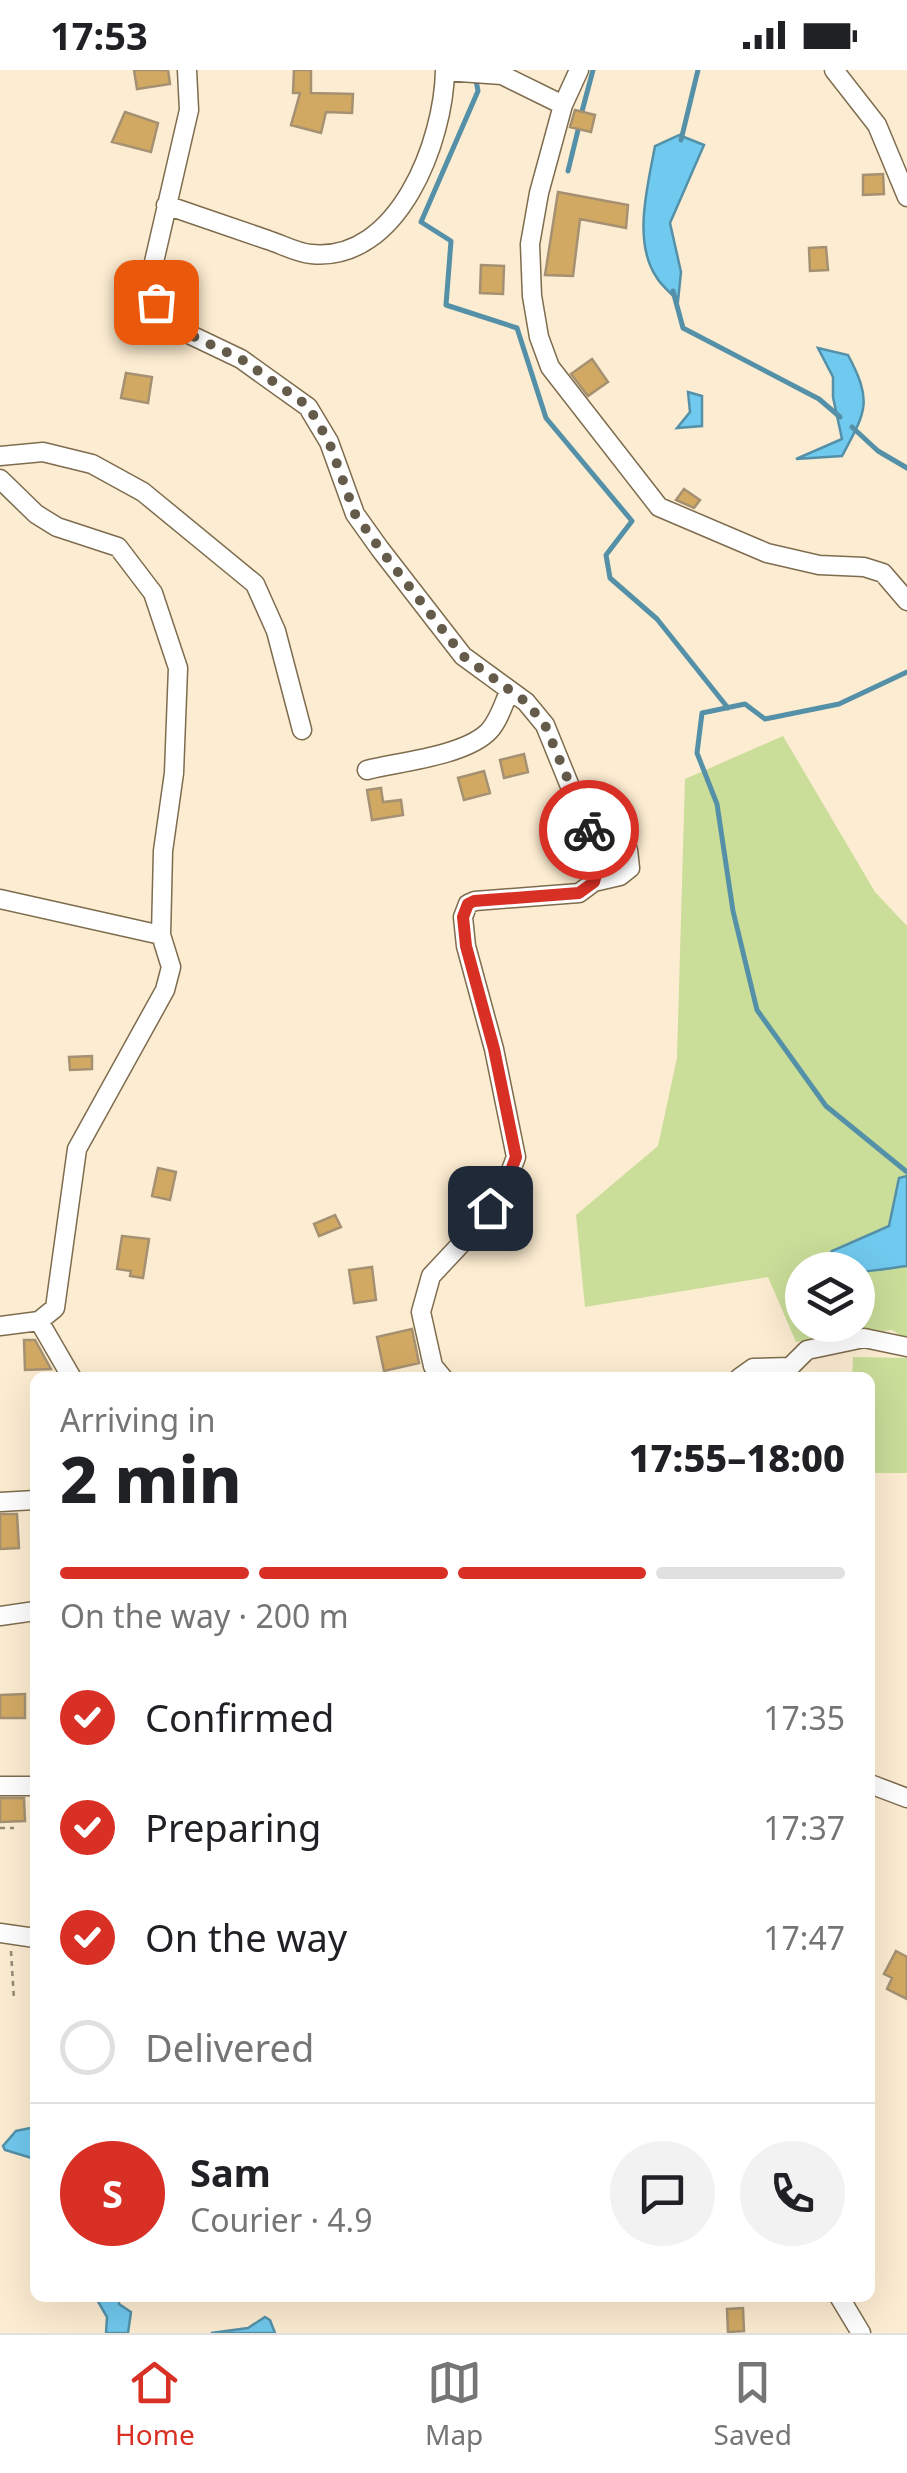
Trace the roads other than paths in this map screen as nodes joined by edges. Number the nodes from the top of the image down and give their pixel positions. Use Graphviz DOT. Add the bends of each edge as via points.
graph roads {
  1 [pos="188,70"];
  2 [pos="445,70"];
  3 [pos="579,70"];
  4 [pos="834,70"];
  5 [pos="563,105"];
  6 [pos="907,197"];
  7 [pos="166,206"];
  8 [pos="0,456"];
  9 [pos="0,479"];
  10 [pos="907,600"];
  11 [pos="509,692"];
  12 [pos="302,730"];
  13 [pos="367,770"];
  14 [pos="628,850"];
  15 [pos="594,882"];
  16 [pos="0,899"];
  17 [pos="161,935"];
  18 [pos="39,1321"];
  19 [pos="0,1326"];
  20 [pos="907,1346"];
  21 [pos="69,1372"];
  22 [pos="438,1372"];
  23 [pos="747,1372"];
  24 [pos="30,1500"];
  25 [pos="0,1502"];
  26 [pos="30,1612"];
  27 [pos="0,1616"];
  28 [pos="0,1786"];
  29 [pos="30,1786"];
  30 [pos="875,1786"];
  31 [pos="907,1798"];
  32 [pos="5,1933"];
  33 [pos="30,1937"];
  34 [pos="842,2302"];
  35 [pos="861,2333"];
  1 -- 7 [label="street" via="188,110"];
  2 -- 5 [label="street" via="502,75"];
  2 -- 7 [label="street" via="441,111 410,198 373,238 311,254"];
  3 -- 5 [label="street"];
  4 -- 6 [label="street" via="877,125"];
  5 -- 10 [label="street" via="530,244 532,296 550,366 660,507 767,552 883,573"];
  7 -- 11 [label="street" via="154,262 162,316 308,406 355,514 463,656"];
  8 -- 12 [label="street" via="43,452 92,464 142,492 255,584 276,631"];
  9 -- 17 [label="street" via="58,527 118,547 153,593 178,668"];
  11 -- 13 [label="street" via="481,738"];
  11 -- 15 [label="street" via="545,725 600,860"];
  14 -- 15 [label="street" via="630,868"];
  15 -- 22 [label="street" via="579,893 474,901 463,917 516,1157 495,1200 431,1276 422,1312"];
  16 -- 17 [label="street"];
  17 -- 18 [label="street" via="171,967 165,990 77,1150 55,1308"];
  18 -- 19 [label="street"];
  18 -- 21 [label="street"];
  20 -- 23 [label="street" via="864,1338 807,1350 790,1367"];
  24 -- 25 [label="street"];
  26 -- 27 [label="street"];
  28 -- 29 [label="street"];
  30 -- 31 [label="street"];
  32 -- 33 [label="street"];
  34 -- 35 [label="street"];
}
